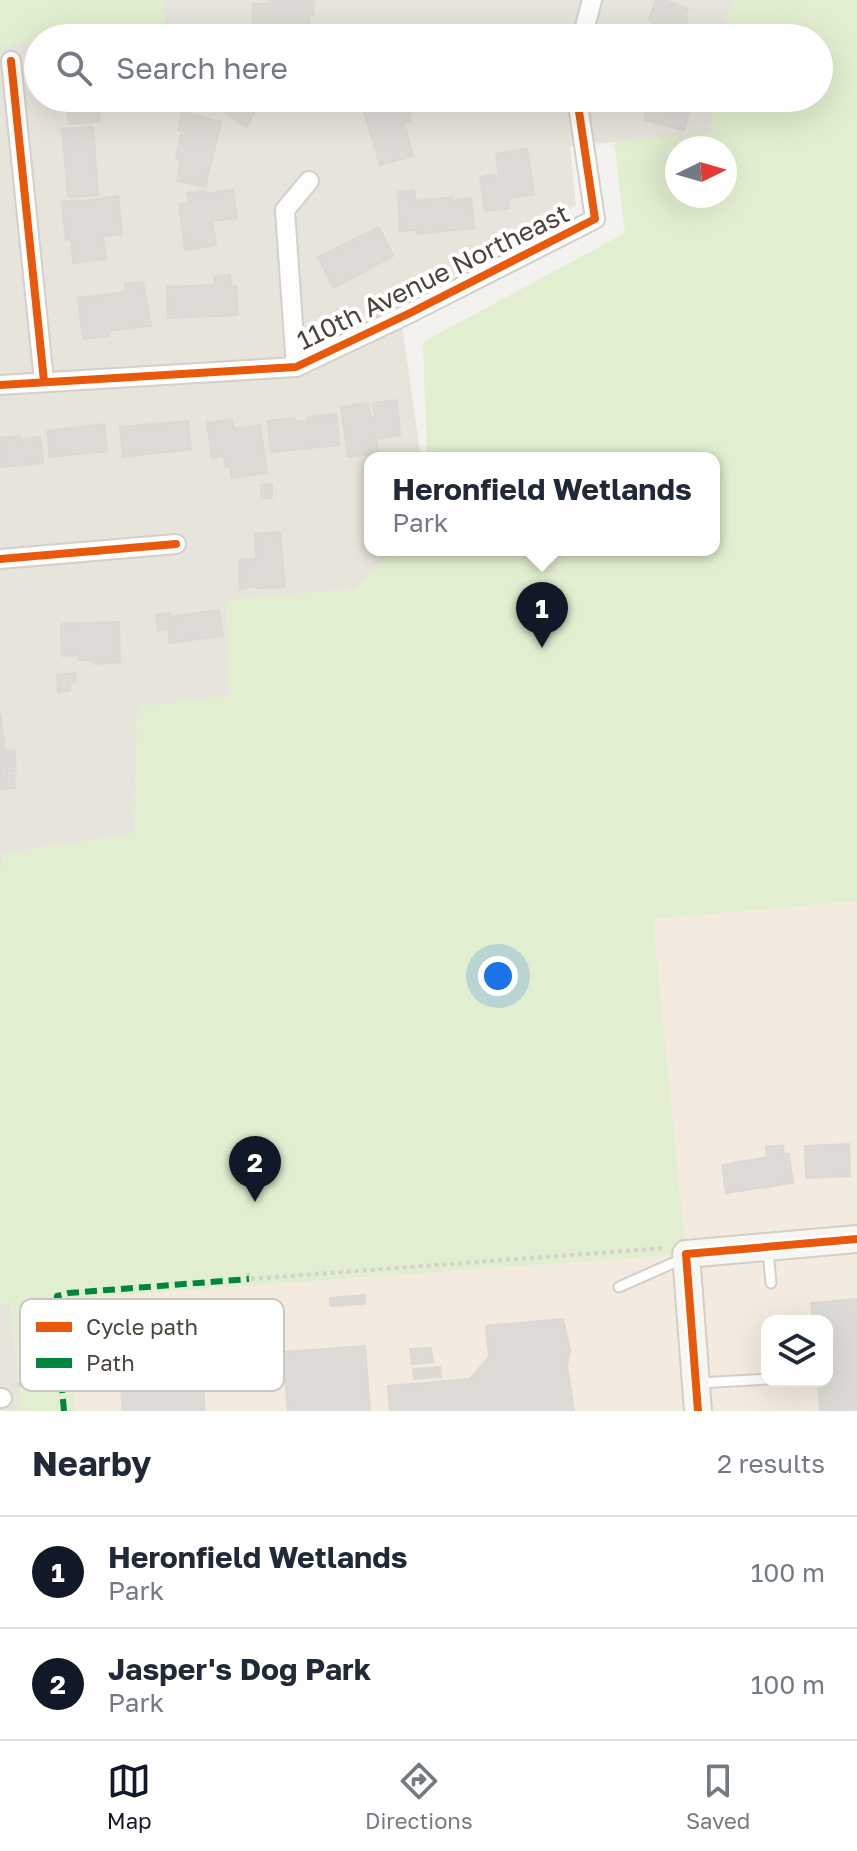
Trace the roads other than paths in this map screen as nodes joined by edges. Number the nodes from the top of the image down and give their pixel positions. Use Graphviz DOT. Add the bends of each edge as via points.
graph roads {
  1 [pos="592,0"];
  2 [pos="586,24"];
  3 [pos="11,61"];
  4 [pos="579,112"];
  5 [pos="309,181"];
  6 [pos="296,367"];
  7 [pos="44,381"];
  8 [pos="0,385"];
  9 [pos="176,544"];
  10 [pos="0,559"];
  11 [pos="857,1239"];
  12 [pos="767,1247"];
  13 [pos="686,1256"];
  14 [pos="771,1283"];
  15 [pos="619,1287"];
  16 [pos="761,1379"];
  17 [pos="695,1383"];
  18 [pos="698,1411"];
  1 -- 2 [label="street"];
  3 -- 7 [label="street"];
  4 -- 6 [label="street, 110th Avenue Northeast" via="595,219"];
  5 -- 6 [label="street" via="285,210"];
  6 -- 7 [label="street, 110th Avenue Northeast"];
  7 -- 8 [label="street, 110th Avenue Northeast"];
  9 -- 10 [label="street"];
  11 -- 12 [label="street"];
  12 -- 13 [label="street"];
  12 -- 14 [label="lane"];
  13 -- 15 [label="lane"];
  13 -- 17 [label="street"];
  16 -- 17 [label="lane"];
  17 -- 18 [label="street"];
}
